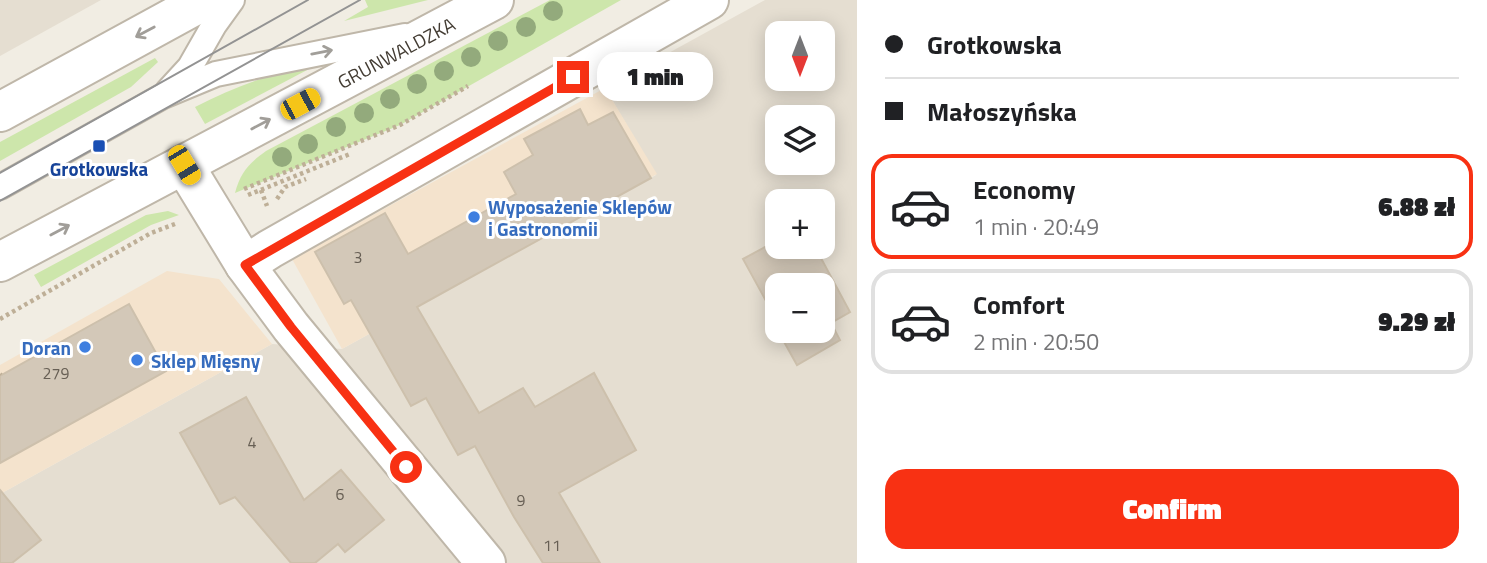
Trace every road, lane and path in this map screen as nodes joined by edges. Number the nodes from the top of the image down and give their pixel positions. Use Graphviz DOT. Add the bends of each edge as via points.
graph roads {
  1 [pos="205,0"];
  2 [pos="232,0"];
  3 [pos="709,0"];
  4 [pos="478,9"];
  5 [pos="470,85"];
  6 [pos="163,96"];
  7 [pos="0,112"];
  8 [pos="184,165"];
  9 [pos="0,187"];
  10 [pos="235,193"];
  11 [pos="183,221"];
  12 [pos="0,262"];
  13 [pos="245,265"];
  14 [pos="0,319"];
  15 [pos="486,563"];
  1 -- 7 [label="street, one-way"];
  2 -- 6 [label="lane" via="190,67"];
  3 -- 13 [label="street"];
  6 -- 4 [label="lane, one-way" via="227,71 410,35"];
  8 -- 4 [label="street, GRUNWALDZKA, one-way"];
  5 -- 10 [label="path" via="400,125"];
  6 -- 9 [label="lane"];
  12 -- 8 [label="street, GRUNWALDZKA, one-way"];
  8 -- 13 [label="street"];
  11 -- 14 [label="path" via="152,233"];
  13 -- 15 [label="street"];
}
